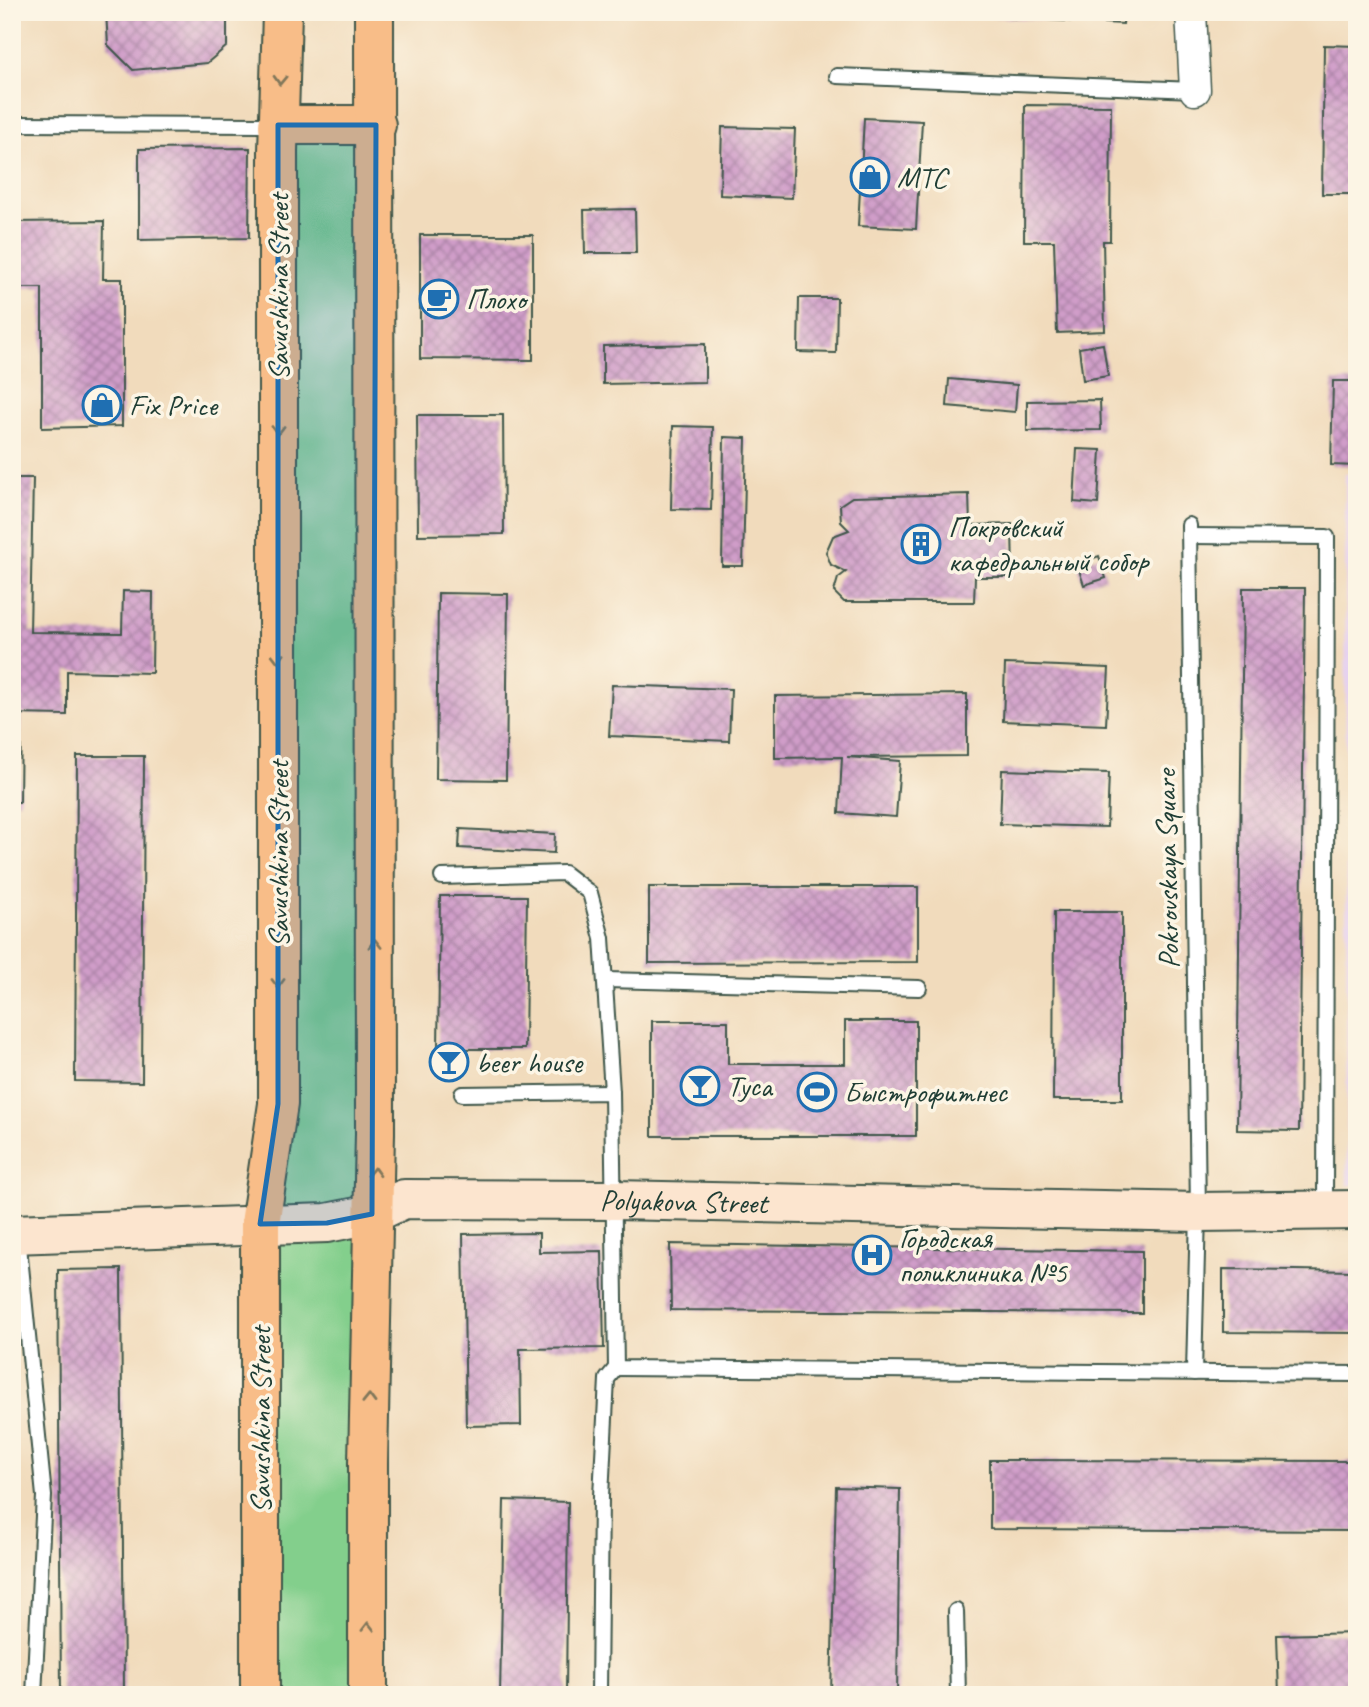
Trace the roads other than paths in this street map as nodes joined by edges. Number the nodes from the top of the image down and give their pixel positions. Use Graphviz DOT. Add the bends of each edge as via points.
graph roads {
  1 [pos="282,12"];
  2 [pos="374,12"];
  3 [pos="1191,12"];
  4 [pos="837,76"];
  5 [pos="1195,90"];
  6 [pos="12,124"];
  7 [pos="278,125"];
  8 [pos="376,125"];
  9 [pos="442,877"];
  10 [pos="606,980"];
  11 [pos="919,988"];
  12 [pos="612,1092"];
  13 [pos="462,1094"];
  14 [pos="614,1200"];
  15 [pos="1341,1210"];
  16 [pos="1198,1212"];
  17 [pos="372,1214"];
  18 [pos="260,1224"];
  19 [pos="15,1234"];
  20 [pos="617,1368"];
  21 [pos="1194,1373"];
  22 [pos="1357,1374"];
  23 [pos="956,1611"];
  24 [pos="34,1695"];
  25 [pos="260,1695"];
  26 [pos="368,1695"];
  27 [pos="599,1695"];
  28 [pos="958,1695"];
  1 -- 7 [label="highway, Savushkina Street, one-way"];
  2 -- 8 [label="highway"];
  3 -- 5 [label="street"];
  4 -- 5 [label="lane"];
  6 -- 7 [label="lane"];
  7 -- 8 [label="highway"];
  7 -- 18 [label="highway, Savushkina Street, one-way" via="278,1104"];
  17 -- 8 [label="highway, one-way"];
  9 -- 10 [label="lane" via="564,873 590,893"];
  10 -- 11 [label="lane"];
  10 -- 12 [label="lane"];
  12 -- 13 [label="lane"];
  12 -- 14 [label="lane"];
  14 -- 16 [label="street, Polyakova Street"];
  14 -- 17 [label="street, Polyakova Street" via="404,1199"];
  14 -- 20 [label="lane"];
  15 -- 16 [label="street, Polyakova Street"];
  15 -- 16 [label="lane, Pokrovskaya Square" via="1327,537 1189,531"];
  16 -- 21 [label="lane, Pokrovskaya Square"];
  17 -- 18 [label="street, Polyakova Street" via="327,1223"];
  26 -- 17 [label="highway, one-way"];
  18 -- 19 [label="street, Polyakova Street"];
  18 -- 25 [label="highway, Savushkina Street"];
  19 -- 24 [label="lane" via="44,1496"];
  20 -- 21 [label="lane"];
  20 -- 27 [label="lane" via="607,1379"];
  21 -- 22 [label="lane"];
  23 -- 28 [label="lane"];
}
